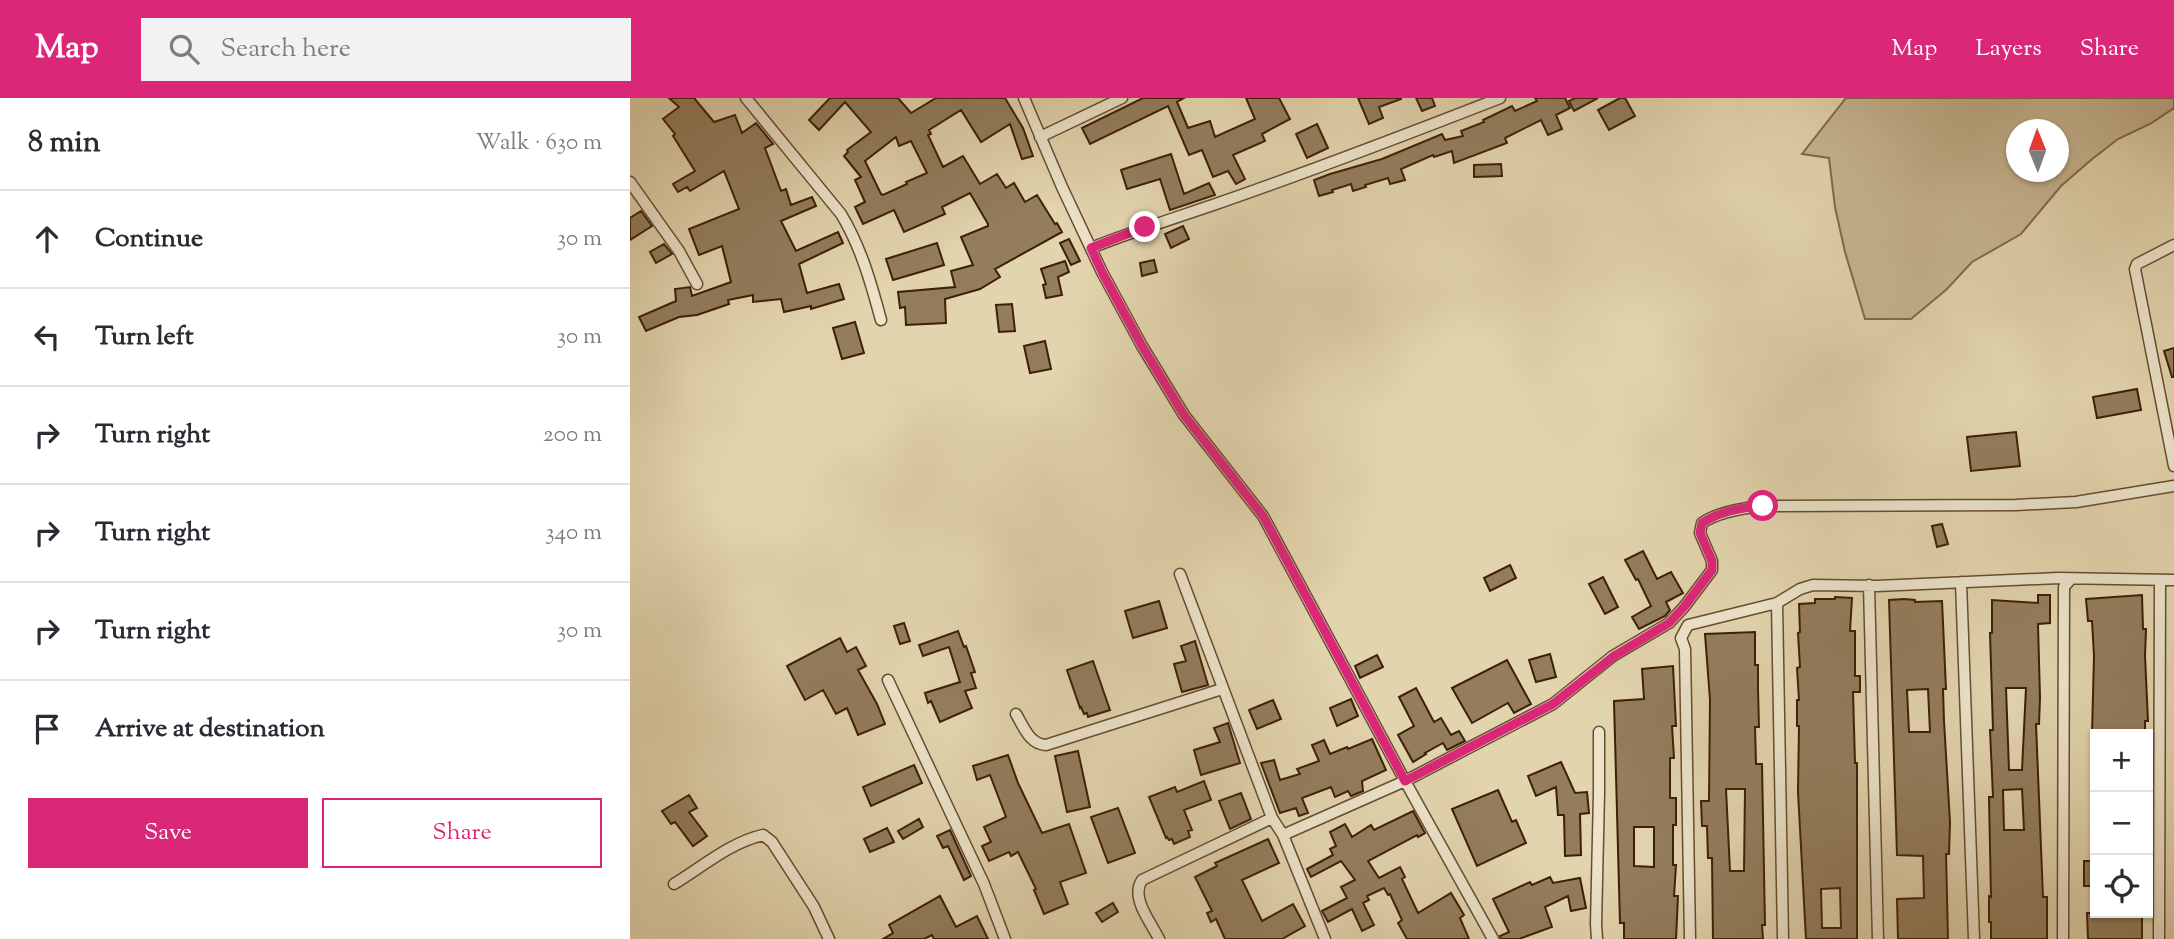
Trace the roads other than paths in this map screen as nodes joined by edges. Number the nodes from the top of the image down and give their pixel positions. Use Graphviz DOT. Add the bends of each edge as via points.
graph roads {
  1 [pos="746,98"];
  2 [pos="1024,98"];
  3 [pos="1122,98"];
  4 [pos="1500,98"];
  5 [pos="1040,137"];
  6 [pos="632,189"];
  7 [pos="2174,245"];
  8 [pos="1091,248"];
  9 [pos="697,284"];
  10 [pos="881,320"];
  11 [pos="2174,466"];
  12 [pos="2174,486"];
  13 [pos="1180,574"];
  14 [pos="2071,579"];
  15 [pos="2160,580"];
  16 [pos="2174,580"];
  17 [pos="1961,582"];
  18 [pos="1869,585"];
  19 [pos="1777,603"];
  20 [pos="888,680"];
  21 [pos="1222,689"];
  22 [pos="1016,714"];
  23 [pos="1599,732"];
  24 [pos="1405,781"];
  25 [pos="1272,818"];
  26 [pos="1283,835"];
  27 [pos="674,884"];
  28 [pos="829,939"];
  29 [pos="1005,939"];
  30 [pos="1159,939"];
  31 [pos="1325,939"];
  32 [pos="1493,939"];
  33 [pos="1597,939"];
  34 [pos="1690,939"];
  35 [pos="1783,939"];
  36 [pos="1878,939"];
  37 [pos="1974,939"];
  38 [pos="2063,939"];
  39 [pos="2159,939"];
  1 -- 10 [label="street" via="853,233"];
  2 -- 5 [label="street"];
  3 -- 5 [label="street"];
  4 -- 8 [label="street"];
  5 -- 8 [label="street"];
  6 -- 9 [label="street" via="684,258"];
  7 -- 11 [label="street" via="2135,269"];
  8 -- 24 [label="street" via="1184,415 1263,516"];
  12 -- 24 [label="street" via="2076,502 1763,506 1709,518 1700,533 1712,570 1669,623 1614,656 1553,704"];
  13 -- 21 [label="street"];
  14 -- 15 [label="street"];
  14 -- 17 [label="street"];
  14 -- 38 [label="street" via="2064,587"];
  15 -- 16 [label="street"];
  15 -- 39 [label="street"];
  17 -- 18 [label="street"];
  17 -- 37 [label="street"];
  18 -- 19 [label="street" via="1813,585"];
  18 -- 36 [label="street"];
  19 -- 34 [label="street" via="1688,625 1681,638 1685,649"];
  19 -- 35 [label="street"];
  20 -- 29 [label="street" via="984,884"];
  21 -- 22 [label="street" via="1046,745 1032,741"];
  21 -- 25 [label="street"];
  23 -- 33 [label="street"];
  24 -- 26 [label="street"];
  24 -- 32 [label="street"];
  25 -- 26 [label="street"];
  25 -- 30 [label="street" via="1142,880 1138,897"];
  26 -- 31 [label="street"];
  27 -- 28 [label="street" via="733,846 763,835 814,907"];
}
